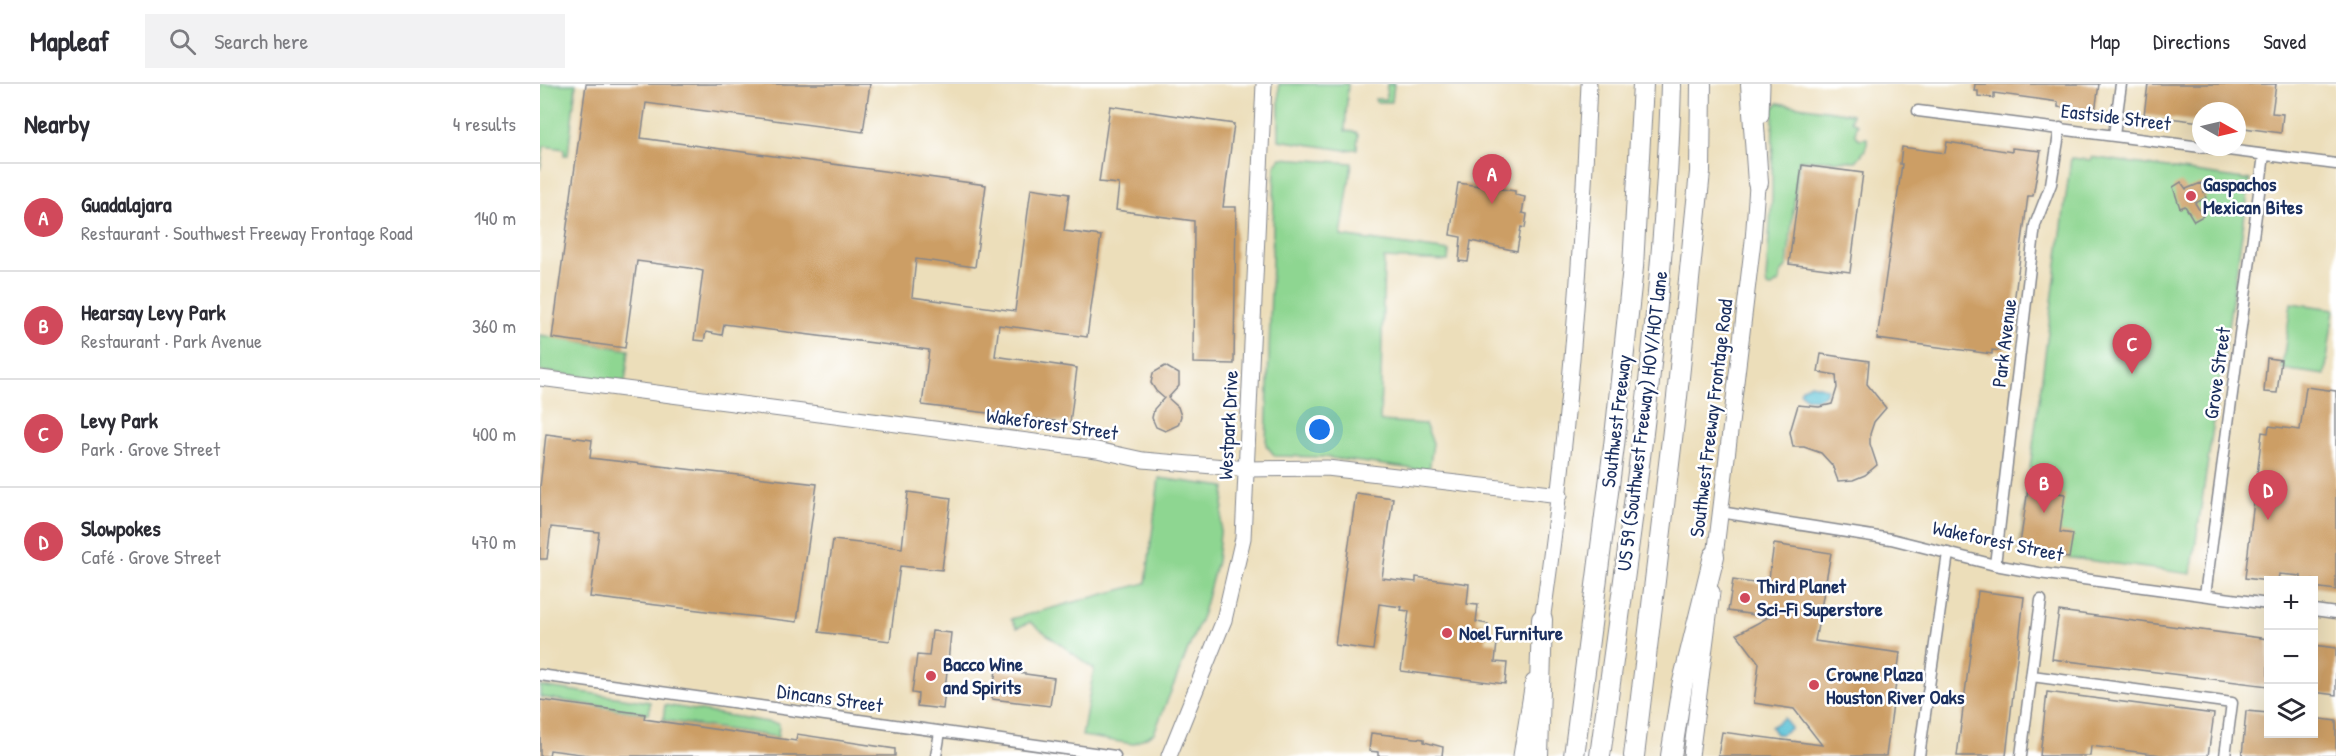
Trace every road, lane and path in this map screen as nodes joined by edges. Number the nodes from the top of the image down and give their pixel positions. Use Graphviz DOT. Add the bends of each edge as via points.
graph roads {
  1 [pos="1264,84"];
  2 [pos="1589,84"];
  3 [pos="1643,84"];
  4 [pos="1671,84"];
  5 [pos="1701,84"];
  6 [pos="1751,84"];
  7 [pos="1762,84"];
  8 [pos="2121,84"];
  9 [pos="1918,111"];
  10 [pos="2060,128"];
  11 [pos="2114,135"];
  12 [pos="2192,146"];
  13 [pos="2246,153"];
  14 [pos="2264,155"];
  15 [pos="2336,164"];
  16 [pos="1758,183"];
  17 [pos="540,378"];
  18 [pos="1248,469"];
  19 [pos="1560,495"];
  20 [pos="1720,512"];
  21 [pos="1948,553"];
  22 [pos="1714,556"];
  23 [pos="1995,565"];
  24 [pos="2205,595"];
  25 [pos="2042,600"];
  26 [pos="2264,603"];
  27 [pos="2318,610"];
  28 [pos="2336,612"];
  29 [pos="1542,620"];
  30 [pos="540,675"];
  31 [pos="2032,676"];
  32 [pos="940,732"];
  33 [pos="936,756"];
  34 [pos="1115,756"];
  35 [pos="1169,756"];
  36 [pos="1521,756"];
  37 [pos="1538,756"];
  38 [pos="1574,756"];
  39 [pos="1600,756"];
  40 [pos="1634,756"];
  41 [pos="1671,756"];
  42 [pos="1691,756"];
  43 [pos="1919,756"];
  44 [pos="2021,756"];
  45 [pos="2225,756"];
  1 -- 18 [label="main road, Westpark Drive"];
  2 -- 19 [label="main road" via="1581,253"];
  3 -- 38 [label="highway, Southwest Freeway" via="1633,267"];
  4 -- 39 [label="highway, US 59 (Southwest Freeway) HOV/HOT lane" via="1668,169 1649,386"];
  5 -- 40 [label="highway" via="1700,172"];
  6 -- 16 [label="highway"];
  7 -- 16 [label="main road, Southwest Freeway Frontage Road"];
  8 -- 11 [label="street"];
  9 -- 10 [label="street, Eastside Street"];
  10 -- 11 [label="street, Eastside Street"];
  10 -- 23 [label="street, Park Avenue" via="2050,184 2036,225"];
  11 -- 12 [label="street, Eastside Street"];
  13 -- 14 [label="street, Eastside Street"];
  14 -- 15 [label="street, Eastside Street"];
  14 -- 24 [label="street, Grove Street"];
  16 -- 20 [label="main road, Southwest Freeway Frontage Road"];
  17 -- 18 [label="main road, Wakeforest Street" via="1097,450 1143,460"];
  18 -- 19 [label="main road, Wakeforest Street" via="1327,468"];
  18 -- 35 [label="main road, Westpark Drive" via="1243,538 1231,598"];
  19 -- 29 [label="main road"];
  20 -- 21 [label="street, Wakeforest Street" via="1882,537"];
  20 -- 22 [label="main road, Southwest Freeway Frontage Road"];
  21 -- 23 [label="street, Wakeforest Street"];
  21 -- 43 [label="street"];
  22 -- 41 [label="highway" via="1682,686"];
  22 -- 42 [label="main road, Southwest Freeway Frontage Road"];
  23 -- 24 [label="street, Wakeforest Street"];
  24 -- 26 [label="street, Wakeforest Street"];
  25 -- 31 [label="street"];
  27 -- 28 [label="street"];
  29 -- 36 [label="main road"];
  29 -- 37 [label="highway"];
  30 -- 32 [label="street, Dincans Street"];
  31 -- 44 [label="street"];
  31 -- 45 [label="street" via="2232,703"];
  32 -- 33 [label="street"];
  32 -- 34 [label="street, Dincans Street"];
}
